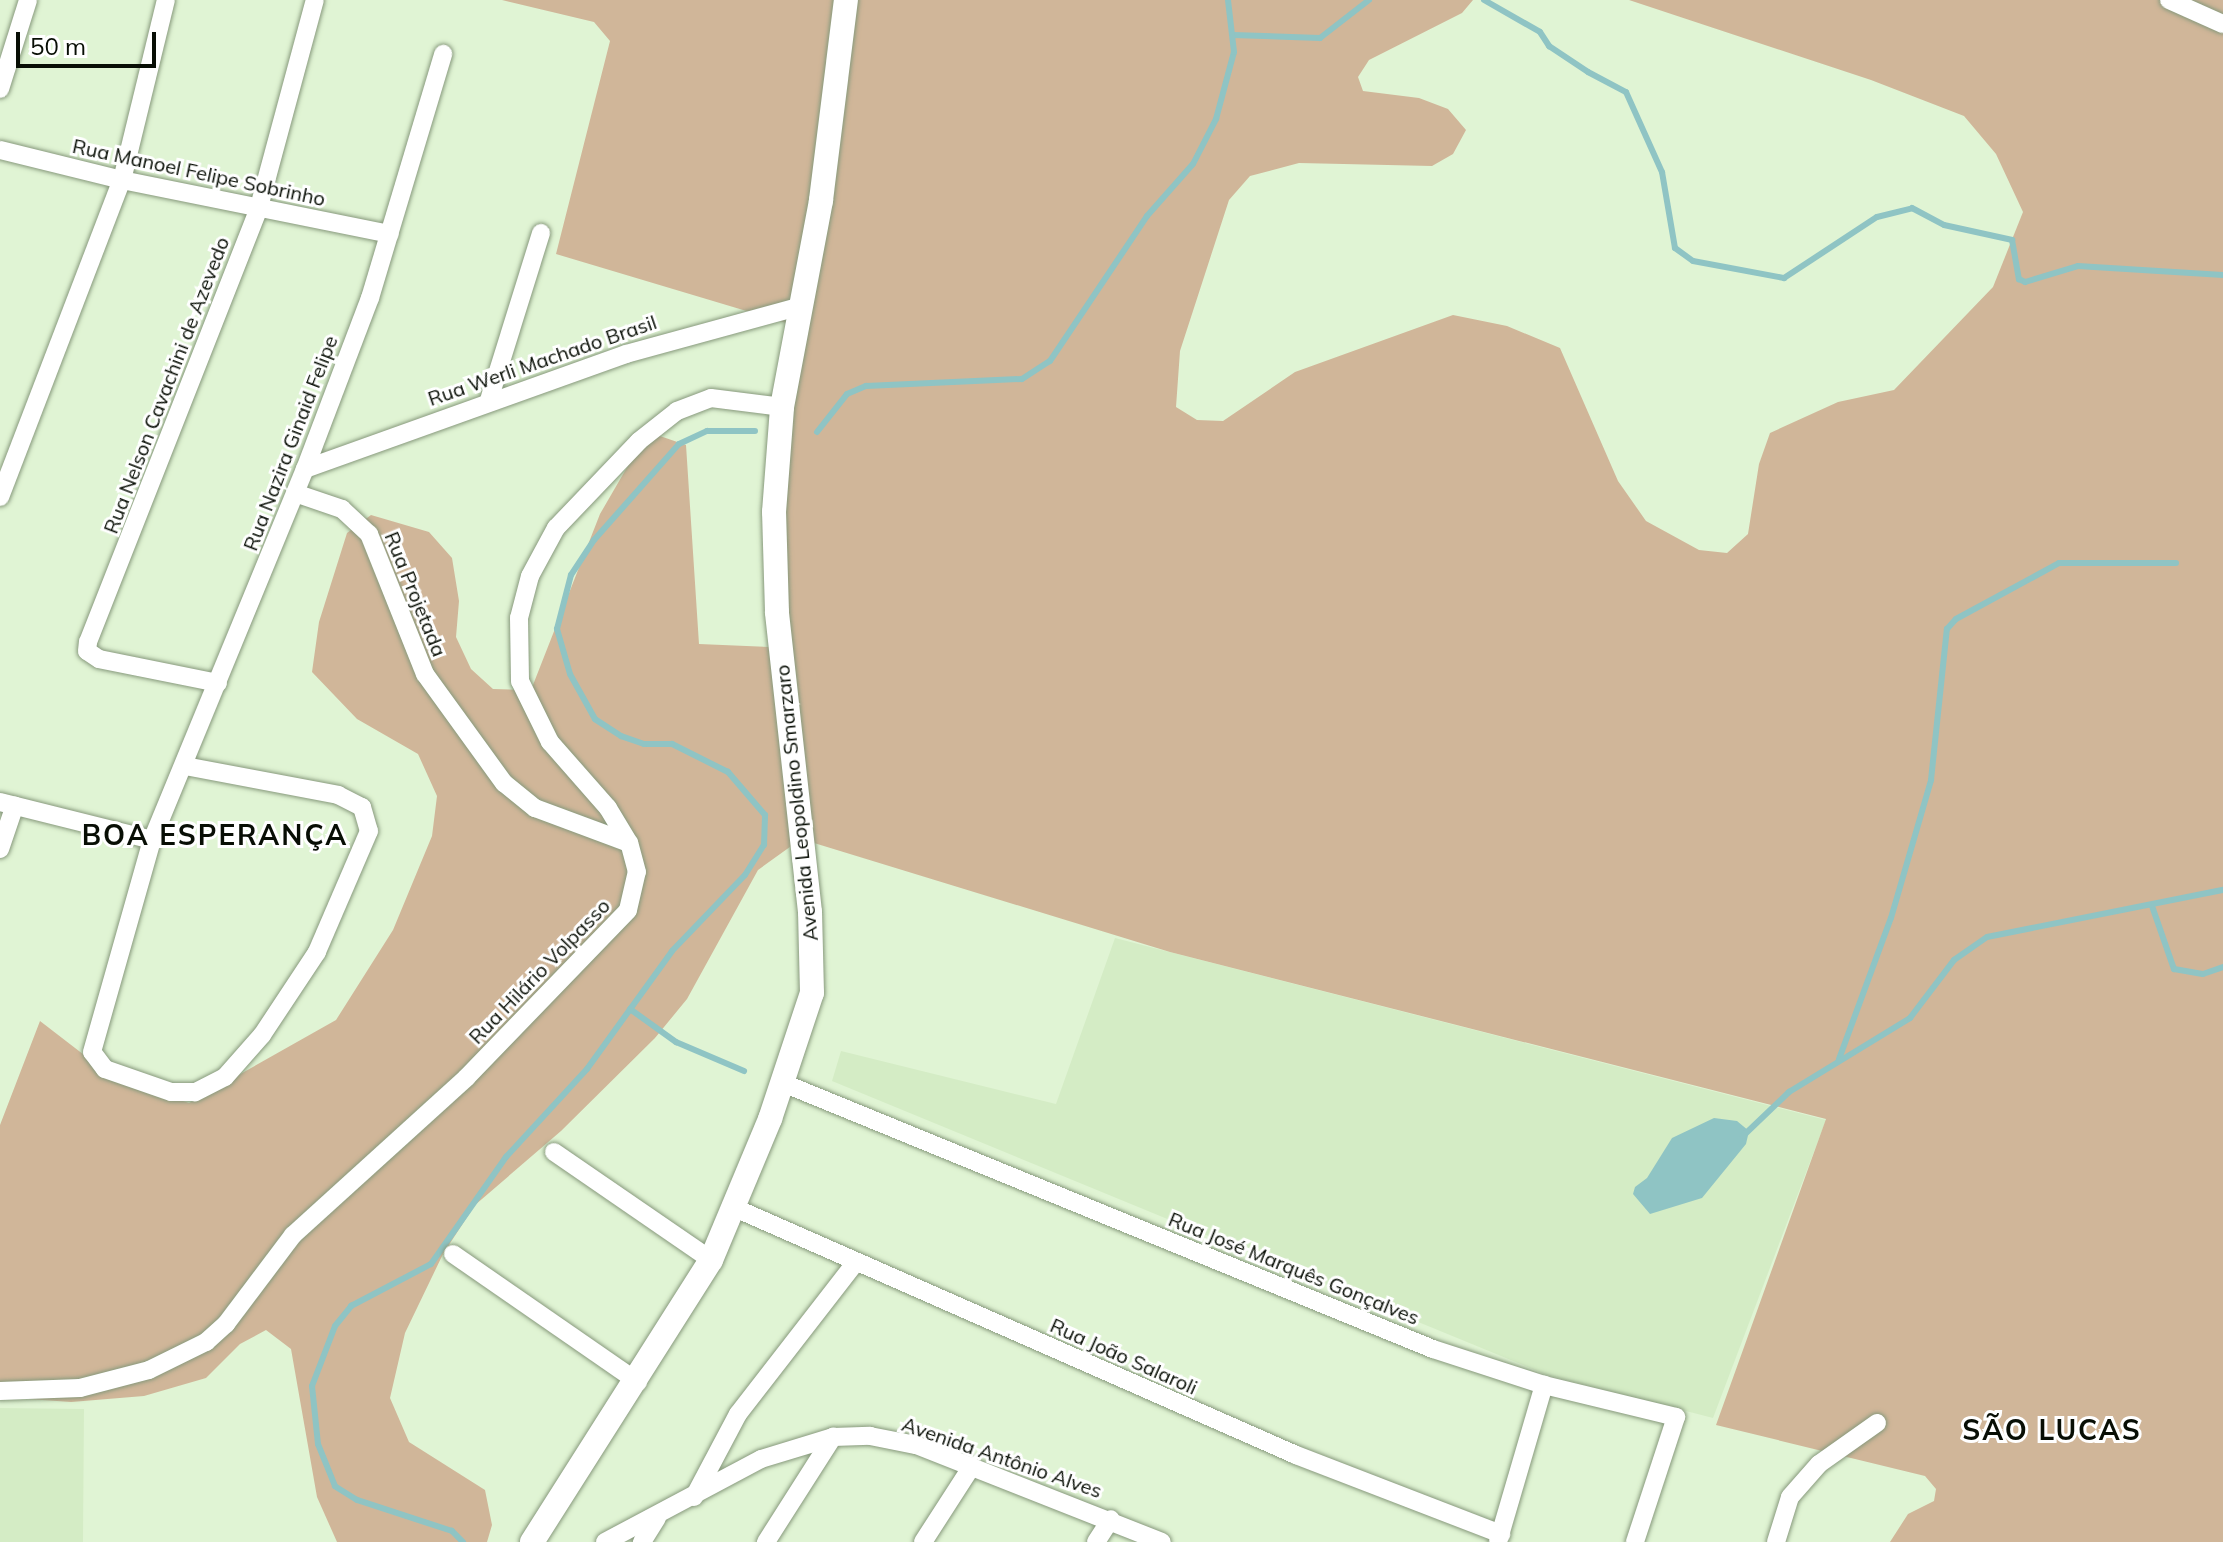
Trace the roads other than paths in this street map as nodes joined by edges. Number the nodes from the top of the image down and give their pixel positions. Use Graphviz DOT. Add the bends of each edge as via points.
graph roads {
  1 [pos="28,0"];
  2 [pos="166,0"];
  3 [pos="315,0"];
  4 [pos="846,0"];
  5 [pos="2169,0"];
  6 [pos="2223,24"];
  7 [pos="443,54"];
  8 [pos="0,89"];
  9 [pos="0,150"];
  10 [pos="122,180"];
  11 [pos="259,207"];
  12 [pos="541,233"];
  13 [pos="390,234"];
  14 [pos="798,307"];
  15 [pos="489,400"];
  16 [pos="782,407"];
  17 [pos="305,469"];
  18 [pos="295,493"];
  19 [pos="0,497"];
  20 [pos="218,683"];
  21 [pos="185,766"];
  22 [pos="8,804"];
  23 [pos="152,840"];
  24 [pos="629,843"];
  25 [pos="0,849"];
  26 [pos="783,1083"];
  27 [pos="554,1152"];
  28 [pos="735,1208"];
  29 [pos="453,1254"];
  30 [pos="711,1260"];
  31 [pos="856,1262"];
  32 [pos="638,1382"];
  33 [pos="1544,1385"];
  34 [pos="0,1391"];
  35 [pos="1877,1423"];
  36 [pos="833,1437"];
  37 [pos="972,1466"];
  38 [pos="693,1499"];
  39 [pos="657,1518"];
  40 [pos="1111,1519"];
  41 [pos="1499,1538"];
  42 [pos="532,1542"];
  43 [pos="605,1542"];
  44 [pos="642,1542"];
  45 [pos="766,1542"];
  46 [pos="923,1542"];
  47 [pos="1096,1542"];
  48 [pos="1162,1542"];
  49 [pos="1635,1542"];
  50 [pos="1776,1542"];
  1 -- 8 [label="street"];
  2 -- 10 [label="street"];
  3 -- 11 [label="street, Rua Nelson Cavachini de Azevedo"];
  4 -- 14 [label="street, Avenida Leopoldino Smarzaro" via="821,200"];
  5 -- 6 [label="street"];
  7 -- 13 [label="street, Rua Nazira Ginaid Felipe"];
  9 -- 10 [label="street, Rua Manoel Felipe Sobrinho"];
  10 -- 11 [label="street, Rua Manoel Felipe Sobrinho"];
  10 -- 19 [label="street"];
  11 -- 13 [label="street, Rua Manoel Felipe Sobrinho"];
  11 -- 20 [label="street, Rua Nelson Cavachini de Azevedo" via="88,642 91,655 99,659"];
  12 -- 15 [label="street"];
  13 -- 17 [label="street, Rua Nazira Ginaid Felipe"];
  14 -- 15 [label="street, Rua Werli Machado Brasil" via="687,335"];
  14 -- 16 [label="street, Avenida Leopoldino Smarzaro"];
  15 -- 17 [label="street, Rua Werli Machado Brasil"];
  16 -- 24 [label="street, Rua Hilário Volpasso" via="711,398 677,411 639,441 556,528 530,576 517,641 520,681 550,742 608,808"];
  16 -- 26 [label="street, Avenida Leopoldino Smarzaro" via="773,560 813,962 812,993"];
  17 -- 18 [label="street, Rua Nazira Ginaid Felipe"];
  18 -- 20 [label="street, Rua Nazira Ginaid Felipe"];
  18 -- 24 [label="street, Rua Projetada" via="342,509 369,534 425,674 504,783 535,808"];
  20 -- 21 [label="street, Rua Nazira Ginaid Felipe"];
  21 -- 23 [label="street, Rua Nazira Ginaid Felipe"];
  21 -- 23 [label="street, Rua Nazira Ginaid Felipe" via="338,795 362,807 369,831 338,911 278,1011 225,1077 195,1092 171,1092 105,1069 93,1059"];
  22 -- 23 [label="street"];
  22 -- 25 [label="street"];
  24 -- 34 [label="street, Rua Hilário Volpasso" via="637,872 634,891 616,925 466,1078 301,1227 216,1333 185,1355 149,1370 80,1388"];
  26 -- 28 [label="street, Avenida Leopoldino Smarzaro"];
  26 -- 33 [label="street, Rua José Marquês Gonçalves" via="1433,1349"];
  27 -- 30 [label="street"];
  28 -- 30 [label="street, Avenida Leopoldino Smarzaro"];
  28 -- 31 [label="street, Rua João Salaroli"];
  29 -- 32 [label="street"];
  30 -- 32 [label="street, Avenida Leopoldino Smarzaro"];
  31 -- 38 [label="street" via="738,1414"];
  31 -- 41 [label="street, Rua João Salaroli"];
  32 -- 42 [label="street, Avenida Leopoldino Smarzaro"];
  33 -- 41 [label="street"];
  33 -- 49 [label="street, Rua José Marquês Gonçalves" via="1676,1417"];
  35 -- 50 [label="street" via="1819,1464 1790,1497"];
  36 -- 37 [label="street, Avenida Antônio Alves" via="870,1436 916,1445"];
  36 -- 38 [label="street, Avenida Antônio Alves" via="761,1459"];
  36 -- 45 [label="street"];
  37 -- 40 [label="street, Avenida Antônio Alves"];
  37 -- 46 [label="street"];
  38 -- 39 [label="street, Avenida Antônio Alves"];
  39 -- 43 [label="street, Avenida Antônio Alves"];
  39 -- 44 [label="street"];
  40 -- 47 [label="street"];
  40 -- 48 [label="street, Avenida Antônio Alves"];
}
